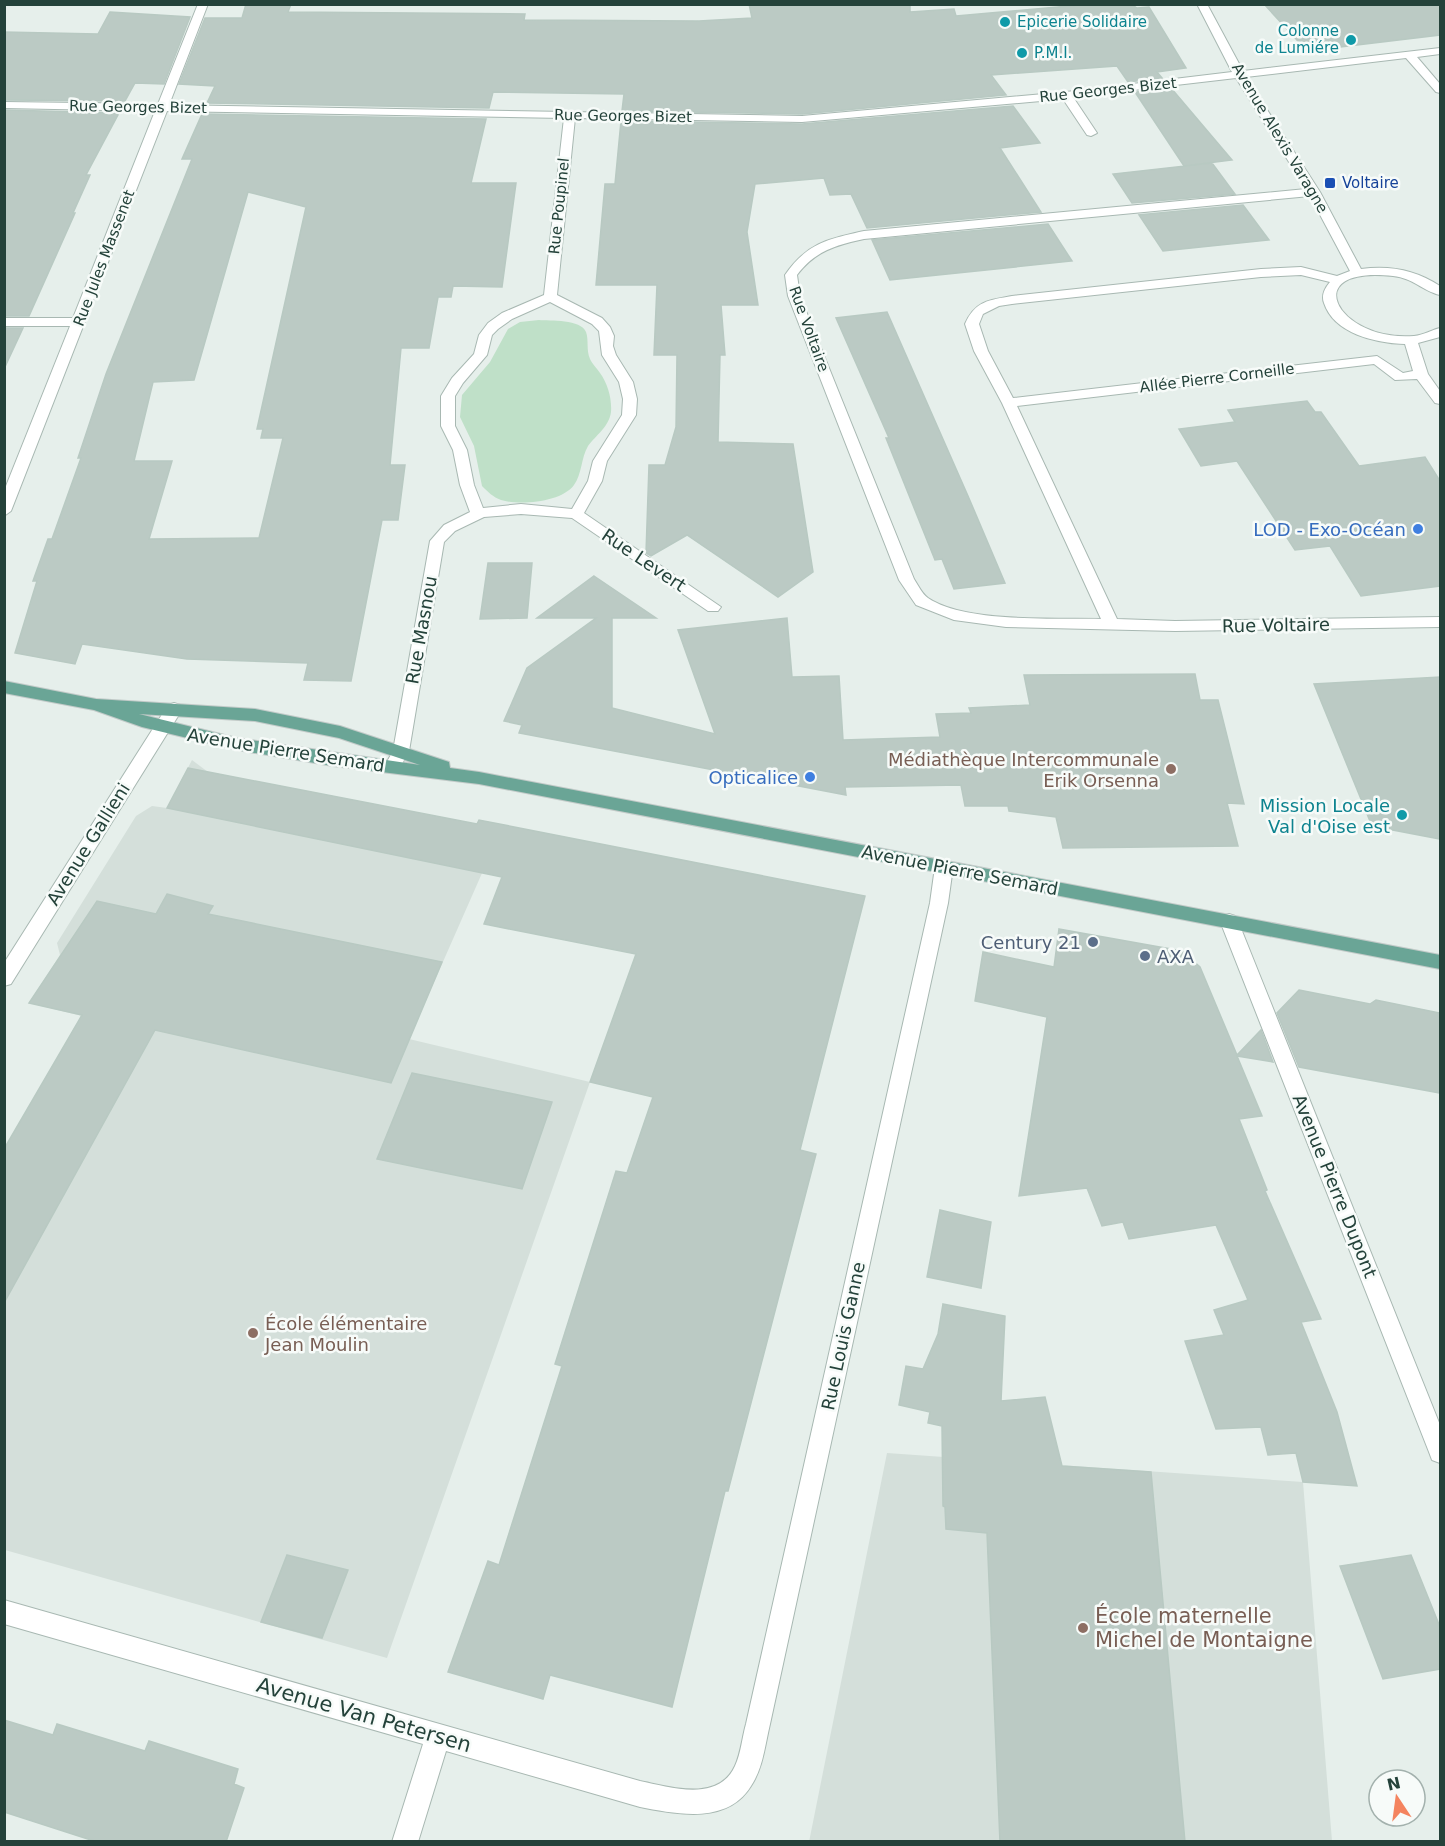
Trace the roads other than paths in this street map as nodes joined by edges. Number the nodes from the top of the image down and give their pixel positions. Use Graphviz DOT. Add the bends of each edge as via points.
graph roads {
  1 [pos="203,4"];
  2 [pos="1202,4"];
  3 [pos="1440,51"];
  4 [pos="1409,55"];
  5 [pos="1240,76"];
  6 [pos="1440,90"];
  7 [pos="1066,94"];
  8 [pos="4,105"];
  9 [pos="163,107"];
  10 [pos="570,115"];
  11 [pos="1091,133"];
  12 [pos="1314,192"];
  13 [pos="1357,272"];
  14 [pos="1339,280"];
  15 [pos="1440,291"];
  16 [pos="550,297"];
  17 [pos="4,321"];
  18 [pos="79,322"];
  19 [pos="1439,334"];
  20 [pos="1410,340"];
  21 [pos="1421,374"];
  22 [pos="1440,400"];
  23 [pos="1009,403"];
  24 [pos="4,511"];
  25 [pos="478,513"];
  26 [pos="576,514"];
  27 [pos="713,607"];
  28 [pos="1440,622"];
  29 [pos="1112,625"];
  30 [pos="4,687"];
  31 [pos="96,705"];
  32 [pos="174,709"];
  33 [pos="161,727"];
  34 [pos="401,751"];
  35 [pos="392,767"];
  36 [pos="479,778"];
  37 [pos="944,867"];
  38 [pos="1229,921"];
  39 [pos="1440,962"];
  40 [pos="4,980"];
  41 [pos="1440,1452"];
  42 [pos="4,1612"];
  43 [pos="438,1736"];
  44 [pos="726,1797"];
  45 [pos="405,1842"];
  1 -- 9 [label="street, Rue Jules Massenet"];
  2 -- 5 [label="street, Avenue Alexis Varagne"];
  3 -- 4 [label="street, Rue Georges Bizet"];
  4 -- 5 [label="street, Rue Georges Bizet"];
  4 -- 6 [label="street"];
  5 -- 7 [label="street, Rue Georges Bizet"];
  5 -- 12 [label="street, Avenue Alexis Varagne"];
  7 -- 10 [label="street, Rue Georges Bizet" via="802,119"];
  7 -- 11 [label="street"];
  8 -- 9 [label="street, Rue Georges Bizet"];
  9 -- 10 [label="street, Rue Georges Bizet"];
  9 -- 18 [label="street, Rue Jules Massenet"];
  10 -- 16 [label="street, Rue Poupinel"];
  12 -- 13 [label="street, Avenue Alexis Varagne"];
  12 -- 29 [label="street, Rue Voltaire" via="864,235 821,245 802,259 791,275 794,296 907,580 921,601 954,615 1006,622"];
  13 -- 14 [label="street"];
  13 -- 15 [label="street" via="1386,271 1415,277"];
  14 -- 20 [label="street" via="1331,289 1329,301 1335,313 1348,324 1388,339"];
  14 -- 23 [label="street" via="1301,271 1261,273 995,303 977,312 972,324 981,351"];
  16 -- 25 [label="street" via="493,326 480,355 448,396 448,426 460,450"];
  16 -- 26 [label="street" via="597,321 605,330 609,355 627,382 630,399 629,415 600,460 595,481"];
  17 -- 18 [label="street"];
  18 -- 24 [label="street, Rue Jules Massenet"];
  19 -- 20 [label="street"];
  20 -- 21 [label="street"];
  21 -- 22 [label="street"];
  21 -- 23 [label="street, Allée Pierre Corneille" via="1400,377 1377,360"];
  23 -- 29 [label="street"];
  25 -- 26 [label="street" via="550,510"];
  25 -- 34 [label="street, Rue Masnou" via="458,520 437,541"];
  26 -- 27 [label="street, Rue Levert"];
  28 -- 29 [label="street, Rue Voltaire"];
  30 -- 31 [label="main road, Avenue Pierre Semard"];
  31 -- 32 [label="main road, Avenue Pierre Semard"];
  31 -- 33 [label="main road, Avenue Pierre Semard"];
  32 -- 33 [label="street, Avenue Gallieni"];
  32 -- 34 [label="main road, Avenue Pierre Semard" via="255,715 340,732"];
  33 -- 35 [label="main road, Avenue Pierre Semard" via="239,745"];
  33 -- 40 [label="street, Avenue Gallieni"];
  34 -- 35 [label="street, Rue Masnou"];
  34 -- 36 [label="main road, Avenue Pierre Semard"];
  35 -- 36 [label="main road, Avenue Pierre Semard"];
  36 -- 37 [label="main road, Avenue Pierre Semard"];
  37 -- 38 [label="main road, Avenue Pierre Semard"];
  37 -- 44 [label="street, Rue Louis Ganne" via="758,1724 743,1777"];
  38 -- 39 [label="main road, Avenue Pierre Semard"];
  38 -- 41 [label="street, Avenue Pierre Dupont"];
  42 -- 43 [label="street, Avenue Van Petersen"];
  43 -- 44 [label="street, Avenue Van Petersen" via="640,1794 694,1803"];
  43 -- 45 [label="street"];
}
